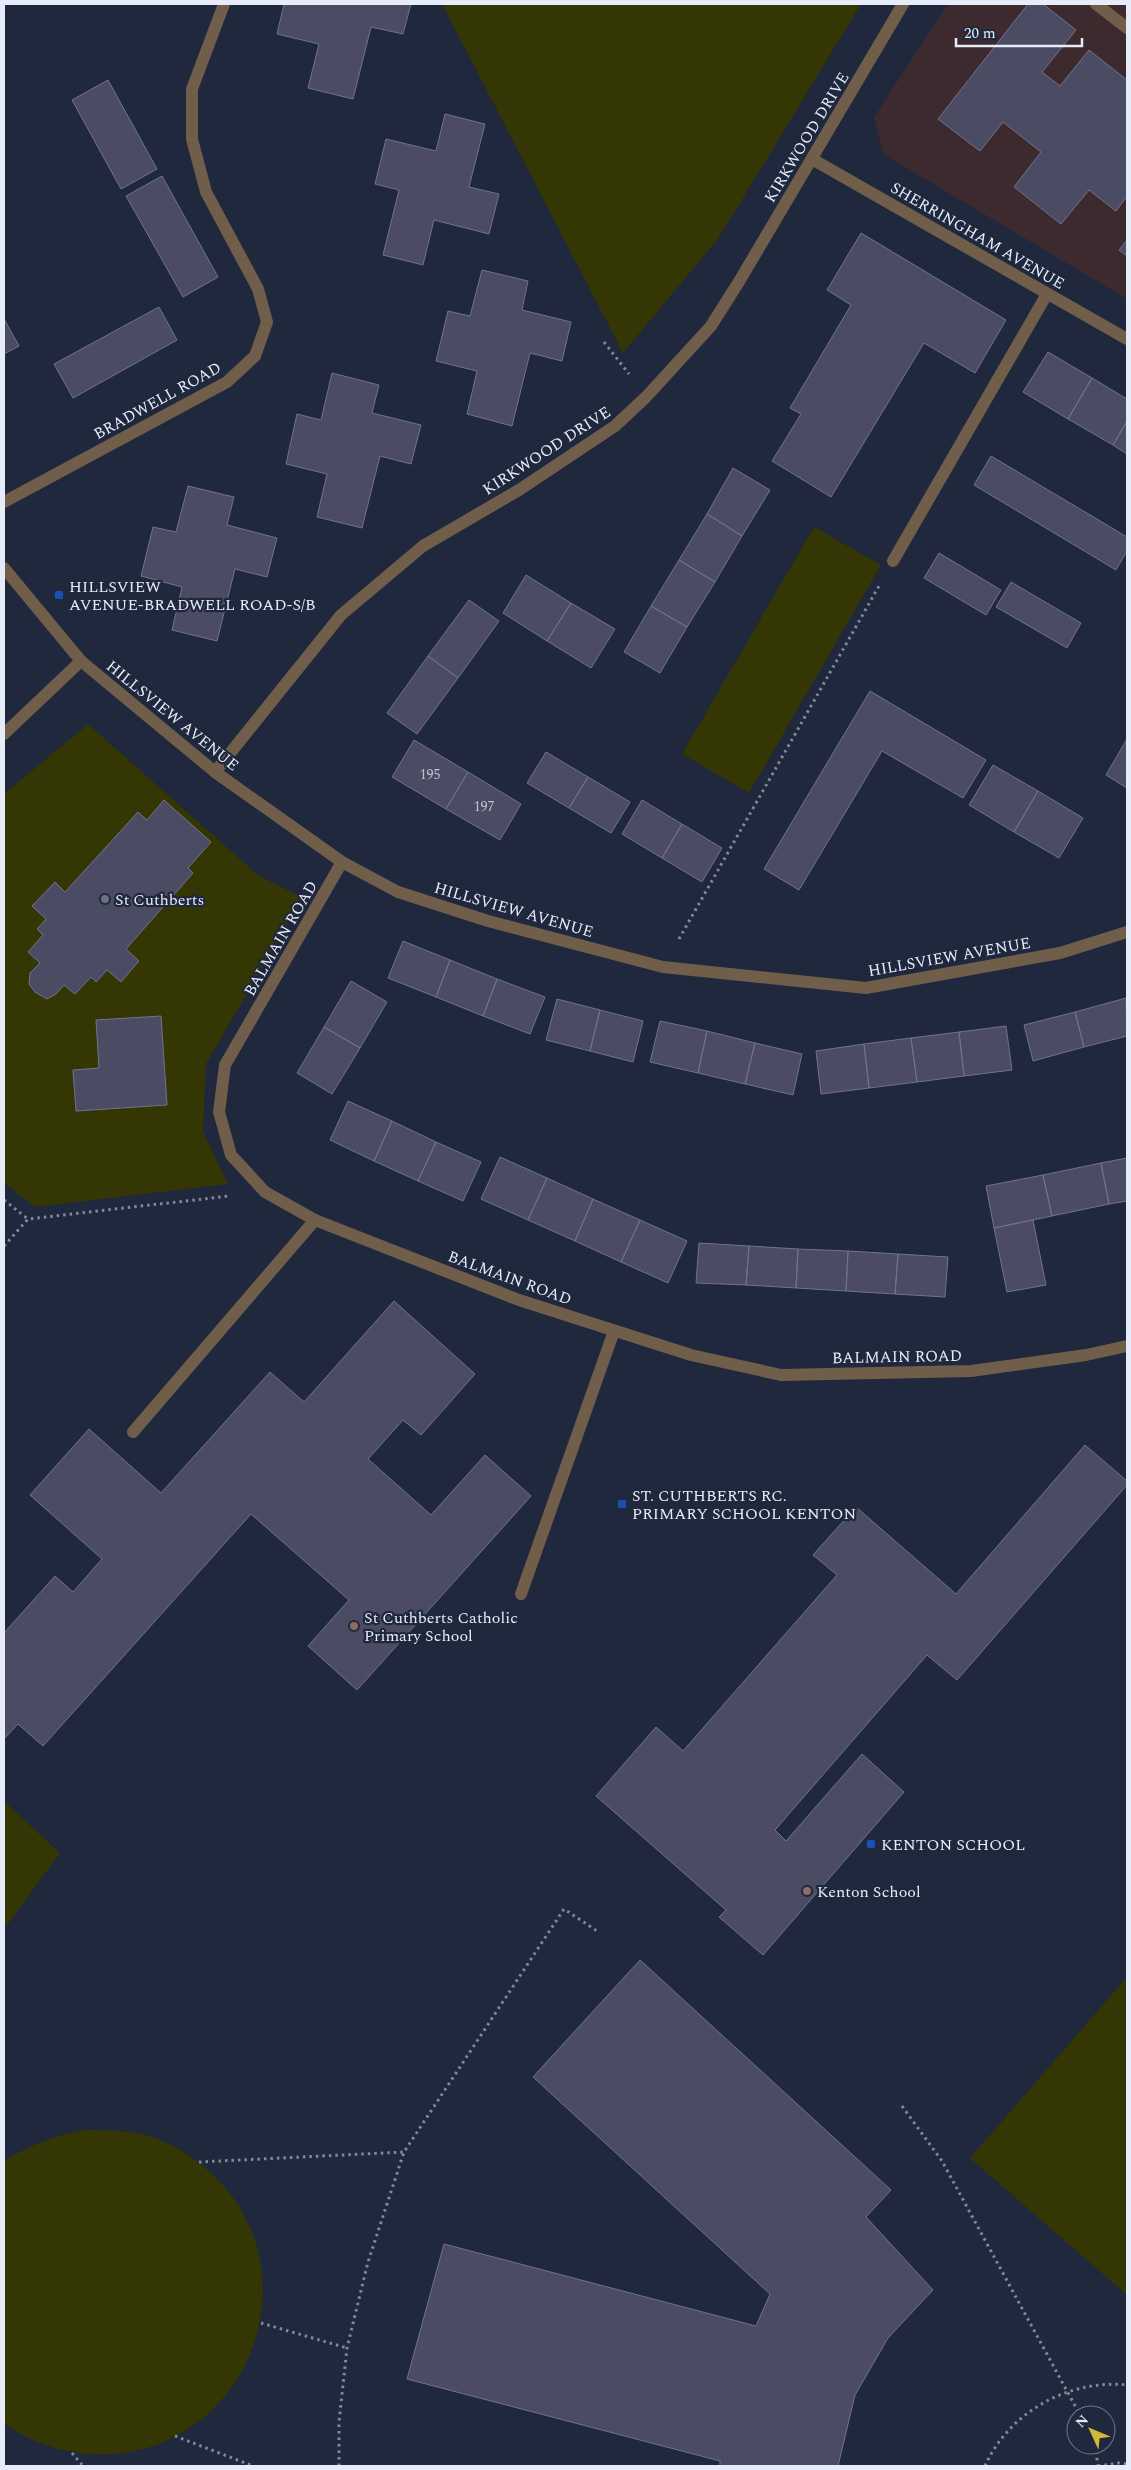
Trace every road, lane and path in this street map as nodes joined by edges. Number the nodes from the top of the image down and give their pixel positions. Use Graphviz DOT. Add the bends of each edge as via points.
graph roads {
  1 [pos="224,4"];
  2 [pos="903,4"];
  3 [pos="1096,4"];
  4 [pos="1127,28"];
  5 [pos="812,159"];
  6 [pos="1047,294"];
  7 [pos="1127,339"];
  8 [pos="604,342"];
  9 [pos="646,397"];
  10 [pos="4,502"];
  11 [pos="893,561"];
  12 [pos="4,568"];
  13 [pos="81,661"];
  14 [pos="4,734"];
  15 [pos="215,772"];
  16 [pos="342,862"];
  17 [pos="1127,932"];
  18 [pos="663,967"];
  19 [pos="264,1192"];
  20 [pos="4,1200"];
  21 [pos="28,1219"];
  22 [pos="315,1220"];
  23 [pos="4,1246"];
  24 [pos="614,1331"];
  25 [pos="1127,1346"];
  26 [pos="133,1432"];
  27 [pos="521,1594"];
  28 [pos="597,1932"];
  29 [pos="902,2106"];
  30 [pos="404,2152"];
  31 [pos="199,2162"];
  32 [pos="261,2324"];
  33 [pos="347,2348"];
  34 [pos="1127,2385"];
  35 [pos="1068,2393"];
  36 [pos="1075,2405"];
  37 [pos="176,2436"];
  38 [pos="72,2453"];
  39 [pos="1127,2464"];
  40 [pos="83,2466"];
  41 [pos="253,2466"];
  42 [pos="339,2466"];
  43 [pos="985,2466"];
  44 [pos="1098,2466"];
  1 -- 10 [label="street, BRADWELL ROAD" via="192,89 192,139 206,192 258,289 267,322 255,356 227,382"];
  2 -- 5 [label="street, KIRKWOOD DRIVE"];
  3 -- 4 [label="street"];
  5 -- 6 [label="street, SHERRINGHAM AVENUE"];
  5 -- 9 [label="street, KIRKWOOD DRIVE" via="710,326"];
  6 -- 7 [label="street, SHERRINGHAM AVENUE"];
  6 -- 11 [label="street"];
  8 -- 9 [label="path"];
  9 -- 15 [label="street, KIRKWOOD DRIVE" via="615,426 575,454 424,546 341,615"];
  11 -- 18 [label="path"];
  12 -- 13 [label="street, HILLSVIEW AVENUE"];
  13 -- 14 [label="street"];
  13 -- 15 [label="street, HILLSVIEW AVENUE"];
  15 -- 16 [label="street, HILLSVIEW AVENUE"];
  16 -- 18 [label="street, HILLSVIEW AVENUE" via="398,892 488,921"];
  16 -- 19 [label="street, BALMAIN ROAD" via="225,1065 220,1112 231,1155"];
  17 -- 18 [label="street, HILLSVIEW AVENUE" via="1060,953 866,988"];
  19 -- 21 [label="path"];
  19 -- 22 [label="street, BALMAIN ROAD"];
  20 -- 21 [label="path"];
  21 -- 23 [label="path"];
  22 -- 24 [label="street, BALMAIN ROAD" via="519,1300"];
  22 -- 26 [label="street"];
  24 -- 25 [label="street, BALMAIN ROAD" via="691,1356 781,1375 971,1371"];
  24 -- 27 [label="street"];
  28 -- 30 [label="path" via="564,1909"];
  29 -- 35 [label="path" via="942,2161"];
  30 -- 31 [label="path"];
  30 -- 33 [label="path" via="368,2262"];
  32 -- 33 [label="path"];
  33 -- 42 [label="path" via="339,2422"];
  34 -- 35 [label="path" via="1084,2387"];
  35 -- 36 [label="path"];
  35 -- 43 [label="path" via="1056,2396 1031,2411 1008,2430"];
  37 -- 41 [label="path"];
  38 -- 40 [label="path"];
  39 -- 44 [label="path"];
}
